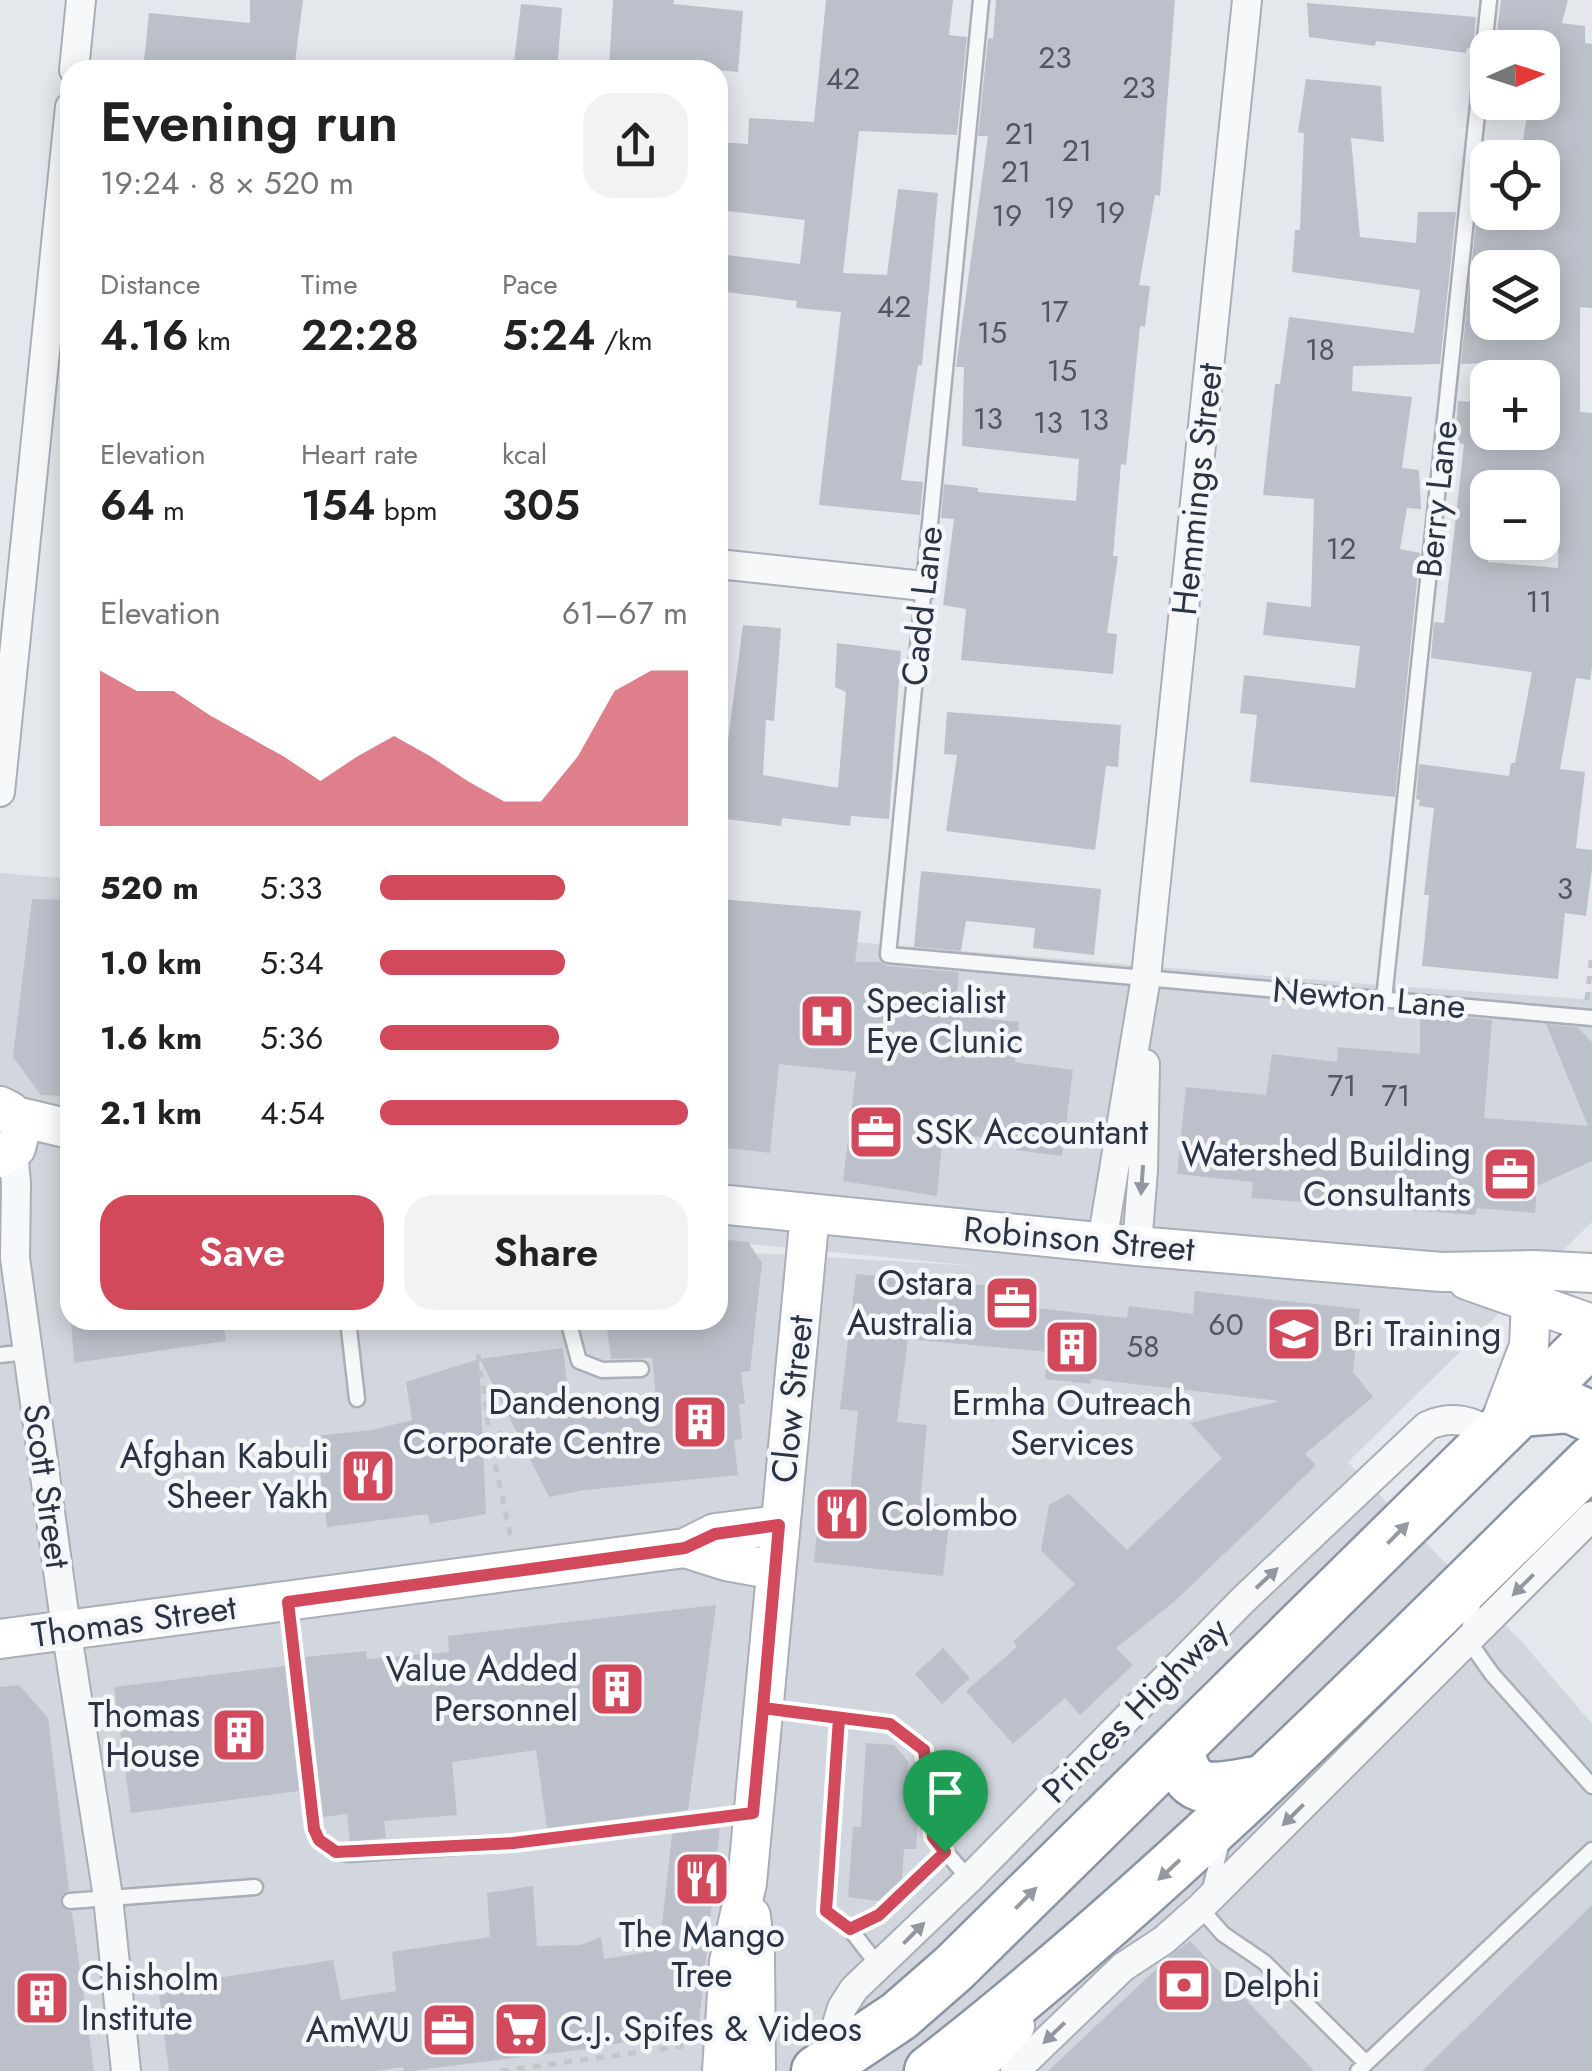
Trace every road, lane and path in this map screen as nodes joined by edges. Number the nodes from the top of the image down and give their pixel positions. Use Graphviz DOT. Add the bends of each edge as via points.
graph roads {
  1 [pos="81,0"];
  2 [pos="981,0"];
  3 [pos="1247,0"];
  4 [pos="1490,0"];
  5 [pos="75,60"];
  6 [pos="60,206"];
  7 [pos="728,565"];
  8 [pos="924,586"];
  9 [pos="0,792"];
  10 [pos="1592,953"];
  11 [pos="1146,978"];
  12 [pos="1384,999"];
  13 [pos="1589,1018"];
  14 [pos="8,1126"];
  15 [pos="60,1129"];
  16 [pos="60,1145"];
  17 [pos="728,1205"];
  18 [pos="0,1212"];
  19 [pos="810,1213"];
  20 [pos="1119,1244"];
  21 [pos="15,1258"];
  22 [pos="1587,1269"];
  23 [pos="1441,1272"];
  24 [pos="1531,1301"];
  25 [pos="1592,1324"];
  26 [pos="349,1330"];
  27 [pos="570,1330"];
  28 [pos="1592,1340"];
  29 [pos="14,1353"];
  30 [pos="478,1354"];
  31 [pos="641,1369"];
  32 [pos="358,1398"];
  33 [pos="1592,1417"];
  34 [pos="1509,1423"];
  35 [pos="500,1431"];
  36 [pos="504,1444"];
  37 [pos="1592,1461"];
  38 [pos="508,1516"];
  39 [pos="1592,1516"];
  40 [pos="779,1525"];
  41 [pos="685,1548"];
  42 [pos="775,1570"];
  43 [pos="1480,1571"];
  44 [pos="288,1602"];
  45 [pos="66,1628"];
  46 [pos="0,1639"];
  47 [pos="1468,1640"];
  48 [pos="763,1708"];
  49 [pos="839,1718"];
  50 [pos="1179,1747"];
  51 [pos="1592,1786"];
  52 [pos="1247,1797"];
  53 [pos="753,1813"];
  54 [pos="1592,1850"];
  55 [pos="945,1852"];
  56 [pos="969,1879"];
  57 [pos="747,1883"];
  58 [pos="255,1887"];
  59 [pos="108,1897"];
  60 [pos="70,1900"];
  61 [pos="1204,1904"];
  62 [pos="850,1929"];
  63 [pos="1093,1954"];
  64 [pos="1140,1955"];
  65 [pos="878,1964"];
  66 [pos="691,2045"];
  67 [pos="1362,2067"];
  68 [pos="821,2069"];
  69 [pos="126,2071"];
  70 [pos="502,2071"];
  71 [pos="722,2071"];
  72 [pos="756,2071"];
  73 [pos="930,2071"];
  74 [pos="972,2071"];
  75 [pos="1015,2071"];
  1 -- 5 [label="street"];
  2 -- 8 [label="lane, Cadd Lane"];
  3 -- 11 [label="street, Hemmings Street"];
  4 -- 12 [label="lane, Berry Lane"];
  6 -- 9 [label="street"];
  7 -- 8 [label="street"];
  8 -- 11 [label="lane, Cadd Lane" via="888,955"];
  10 -- 13 [label="path"];
  11 -- 12 [label="lane, Newton Lane"];
  11 -- 20 [label="street, Hemmings Street" via="1144,1150"];
  12 -- 13 [label="lane, Newton Lane"];
  14 -- 15 [label="street"];
  14 -- 16 [label="street"];
  14 -- 21 [label="street, Scott Street"];
  17 -- 19 [label="street, Robinson Street"];
  18 -- 21 [label="street, Scott Street"];
  19 -- 20 [label="street, Robinson Street"];
  19 -- 40 [label="street, Clow Street"];
  20 -- 23 [label="street, Robinson Street"];
  21 -- 29 [label="street, Scott Street"];
  22 -- 23 [label="street, Robinson Street"];
  23 -- 24 [label="street, Robinson Street"];
  24 -- 25 [label="street, Robinson Street"];
  24 -- 34 [label="street" via="1529,1346 1510,1391"];
  26 -- 32 [label="lane"];
  27 -- 31 [label="lane" via="578,1361 602,1370"];
  28 -- 34 [label="highway, Princes Highway"];
  29 -- 45 [label="street, Scott Street"];
  30 -- 38 [label="path"];
  33 -- 34 [label="highway" via="1569,1407"];
  50 -- 34 [label="highway, Princes Highway, one-way"];
  56 -- 34 [label="street, Princes Highway, one-way" via="1243,1600 1427,1426"];
  35 -- 36 [label="path"];
  37 -- 43 [label="highway"];
  39 -- 47 [label="street, one-way"];
  40 -- 41 [label="street, Thomas Street" via="715,1534"];
  40 -- 42 [label="street, Clow Street"];
  41 -- 42 [label="street, Thomas Street"];
  41 -- 44 [label="street, Thomas Street"];
  42 -- 48 [label="street, Clow Street"];
  43 -- 47 [label="lane"];
  43 -- 52 [label="highway"];
  44 -- 45 [label="street, Thomas Street"];
  44 -- 53 [label="lane" via="314,1829 336,1852 513,1843"];
  45 -- 46 [label="street, Thomas Street"];
  45 -- 59 [label="street, Scott Street"];
  47 -- 51 [label="lane"];
  47 -- 61 [label="street, one-way"];
  48 -- 49 [label="lane"];
  48 -- 53 [label="street, Clow Street"];
  49 -- 55 [label="lane" via="890,1724 924,1750 933,1837"];
  49 -- 62 [label="lane" via="826,1911"];
  50 -- 52 [label="highway" via="1185,1773 1199,1786"];
  68 -- 50 [label="highway, Princes Highway, one-way" via="931,1990"];
  52 -- 61 [label="lane"];
  52 -- 63 [label="highway, one-way"];
  53 -- 57 [label="street, Clow Street"];
  54 -- 67 [label="lane"];
  55 -- 56 [label="lane"];
  55 -- 62 [label="lane" via="879,1915"];
  65 -- 56 [label="street, Princes Highway, one-way"];
  57 -- 71 [label="street, Clow Street" via="729,1962"];
  57 -- 72 [label="street, Clow Street"];
  58 -- 59 [label="lane"];
  59 -- 60 [label="lane"];
  59 -- 69 [label="street, Scott Street"];
  61 -- 64 [label="street"];
  61 -- 67 [label="lane" via="1223,1934 1264,1962"];
  62 -- 65 [label="lane"];
  63 -- 64 [label="lane"];
  63 -- 73 [label="highway"];
  63 -- 74 [label="street"];
  64 -- 75 [label="street, one-way"];
  65 -- 68 [label="street, Princes Highway" via="843,2004"];
  66 -- 70 [label="path"];
}
